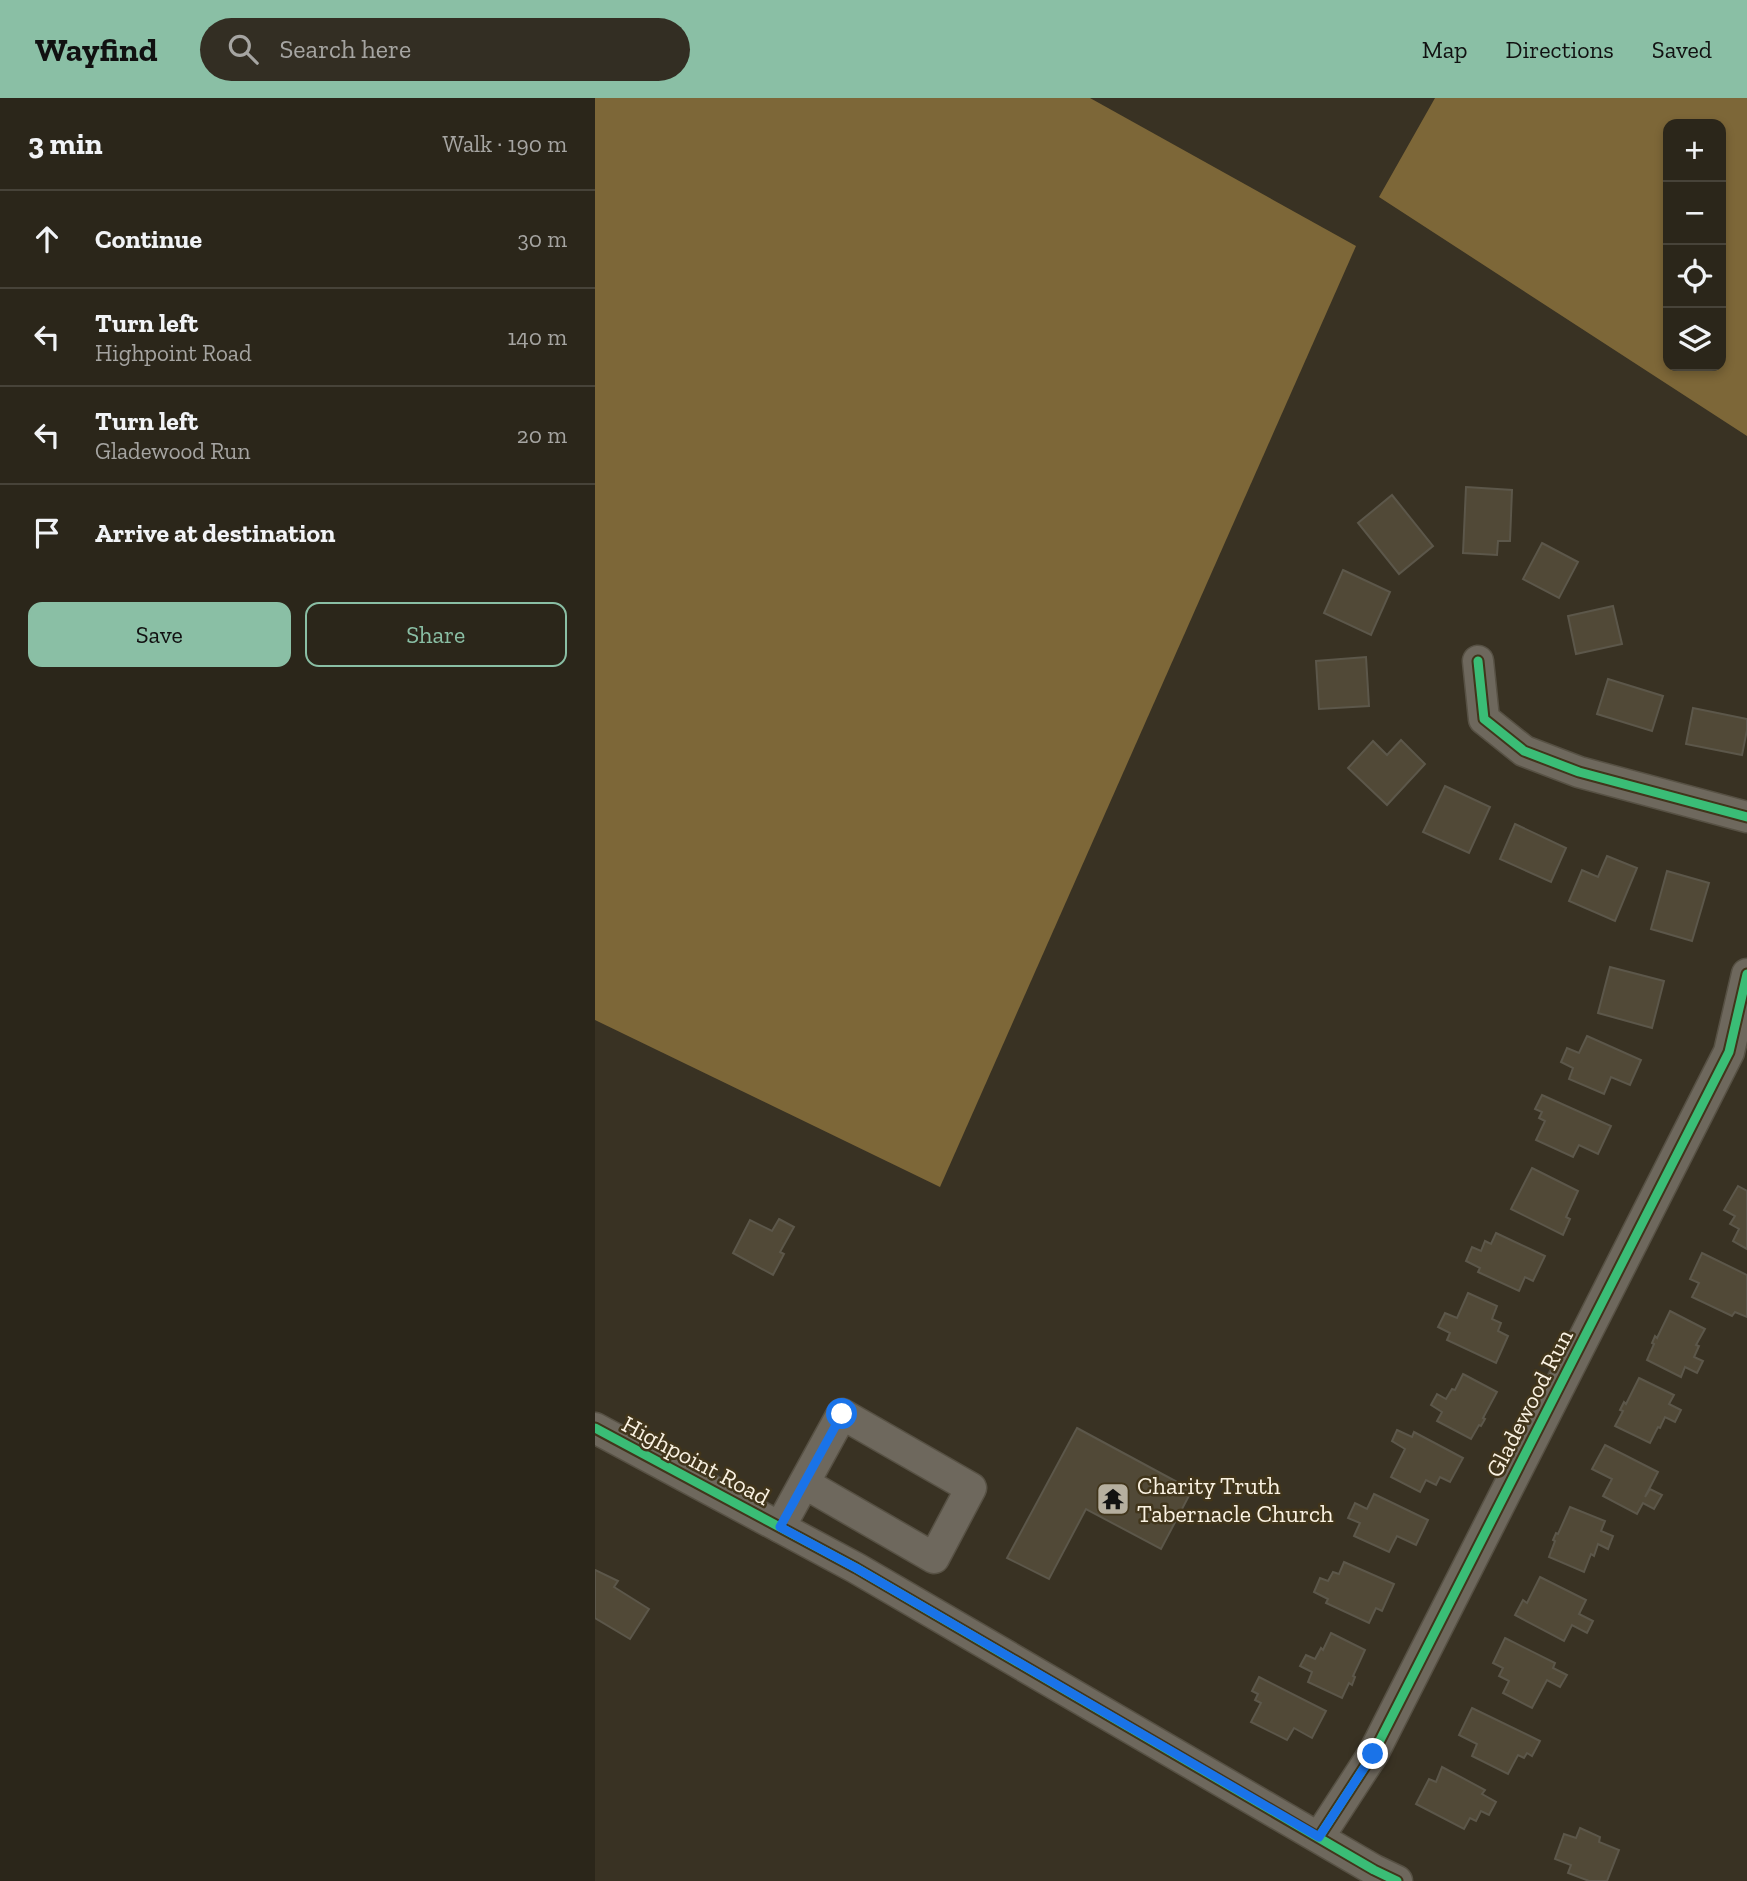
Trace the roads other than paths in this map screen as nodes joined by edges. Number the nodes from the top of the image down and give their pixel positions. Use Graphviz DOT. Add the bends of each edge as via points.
graph roads {
  1 [pos="1478,661"];
  2 [pos="1747,817"];
  3 [pos="1747,974"];
  4 [pos="595,1428"];
  5 [pos="804,1483"];
  6 [pos="780,1527"];
  7 [pos="1319,1837"];
  8 [pos="1397,1881"];
  1 -- 2 [label="street" via="1484,719 1524,751 1580,772"];
  3 -- 7 [label="street, Gladewood Run" via="1729,1052 1373,1754"];
  4 -- 6 [label="street, Highpoint Road"];
  5 -- 5 [label="street" via="842,1414 971,1488 934,1558"];
  5 -- 6 [label="street"];
  6 -- 7 [label="street, Highpoint Road"];
  7 -- 8 [label="street, Highpoint Road"];
}
